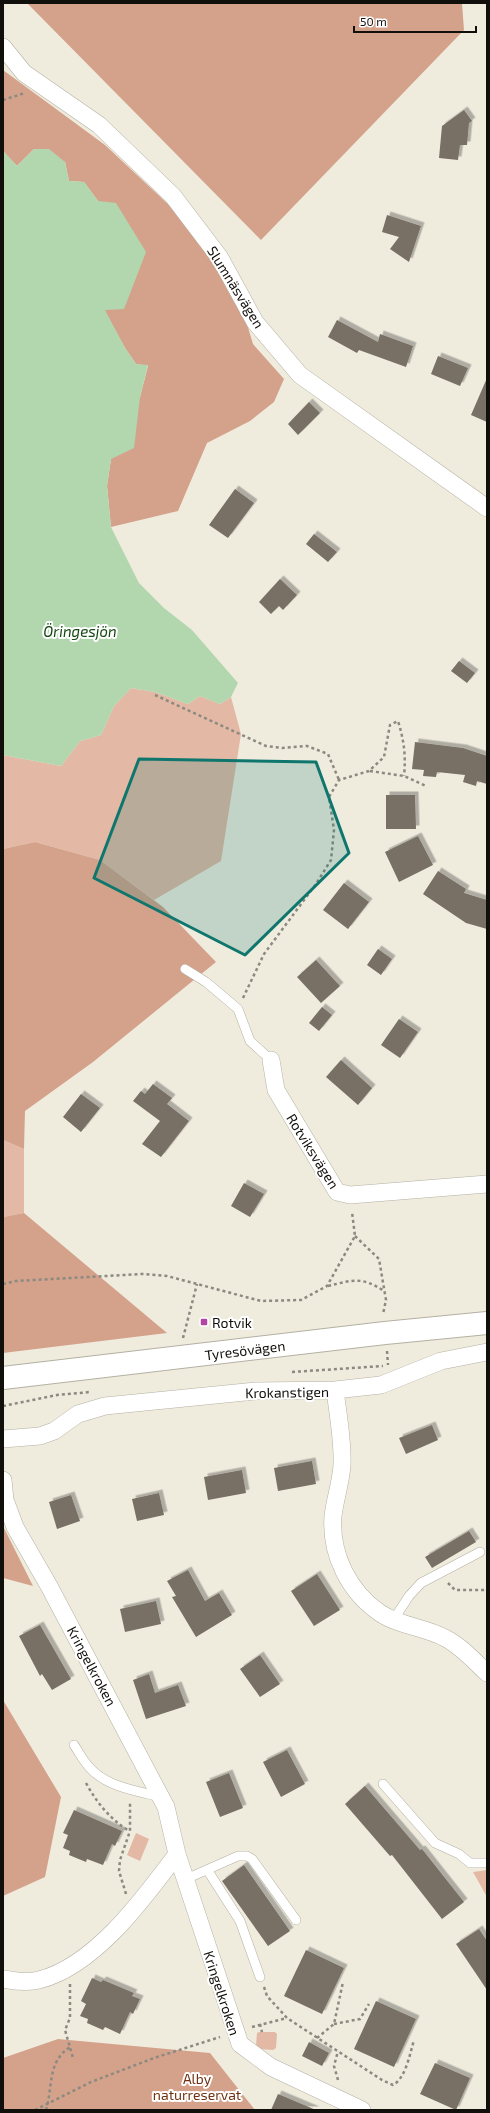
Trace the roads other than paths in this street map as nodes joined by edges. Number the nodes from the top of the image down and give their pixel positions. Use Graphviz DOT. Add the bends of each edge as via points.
graph roads {
  1 [pos="3,47"];
  2 [pos="487,508"];
  3 [pos="185,969"];
  4 [pos="271,1060"];
  5 [pos="487,1184"];
  6 [pos="487,1323"];
  7 [pos="487,1352"];
  8 [pos="3,1378"];
  9 [pos="335,1390"];
  10 [pos="3,1439"];
  11 [pos="3,1480"];
  12 [pos="480,1552"];
  13 [pos="394,1619"];
  14 [pos="487,1673"];
  15 [pos="74,1745"];
  16 [pos="383,1784"];
  17 [pos="161,1797"];
  18 [pos="177,1854"];
  19 [pos="487,1863"];
  20 [pos="208,1871"];
  21 [pos="186,1879"];
  22 [pos="296,1920"];
  23 [pos="260,1977"];
  24 [pos="3,1979"];
  25 [pos="362,2110"];
  1 -- 2 [label="street, Slumnäsvägen" via="24,72 98,125 173,196 220,258 255,322 300,375"];
  3 -- 4 [label="lane" via="206,982 238,1009 250,1041"];
  4 -- 5 [label="street, Rotviksvägen" via="276,1090 337,1192 350,1196"];
  6 -- 8 [label="main road, Tyresövägen"];
  7 -- 9 [label="street" via="453,1357 381,1385"];
  9 -- 10 [label="street, Krokanstigen" via="256,1390 105,1406 78,1414 54,1431 40,1436"];
  9 -- 13 [label="street, Krokanstigen" via="342,1440 342,1467 333,1517 338,1560 363,1600 381,1614"];
  11 -- 17 [label="street, Kringelkroken" via="5,1500 15,1527"];
  12 -- 13 [label="lane" via="421,1584 409,1596"];
  13 -- 14 [label="street, Krokanstigen" via="446,1638"];
  15 -- 17 [label="lane" via="90,1768 104,1780"];
  16 -- 19 [label="lane" via="435,1843 459,1854 470,1863"];
  17 -- 18 [label="street, Kringelkroken" via="166,1807"];
  18 -- 21 [label="street, Kringelkroken"];
  18 -- 24 [label="street" via="111,1935 82,1958 55,1975 39,1981"];
  20 -- 21 [label="lane"];
  20 -- 22 [label="lane" via="238,1856 247,1856 252,1859"];
  20 -- 23 [label="lane" via="240,1921"];
  21 -- 25 [label="street, Kringelkroken" via="240,2044 271,2067"];
}
